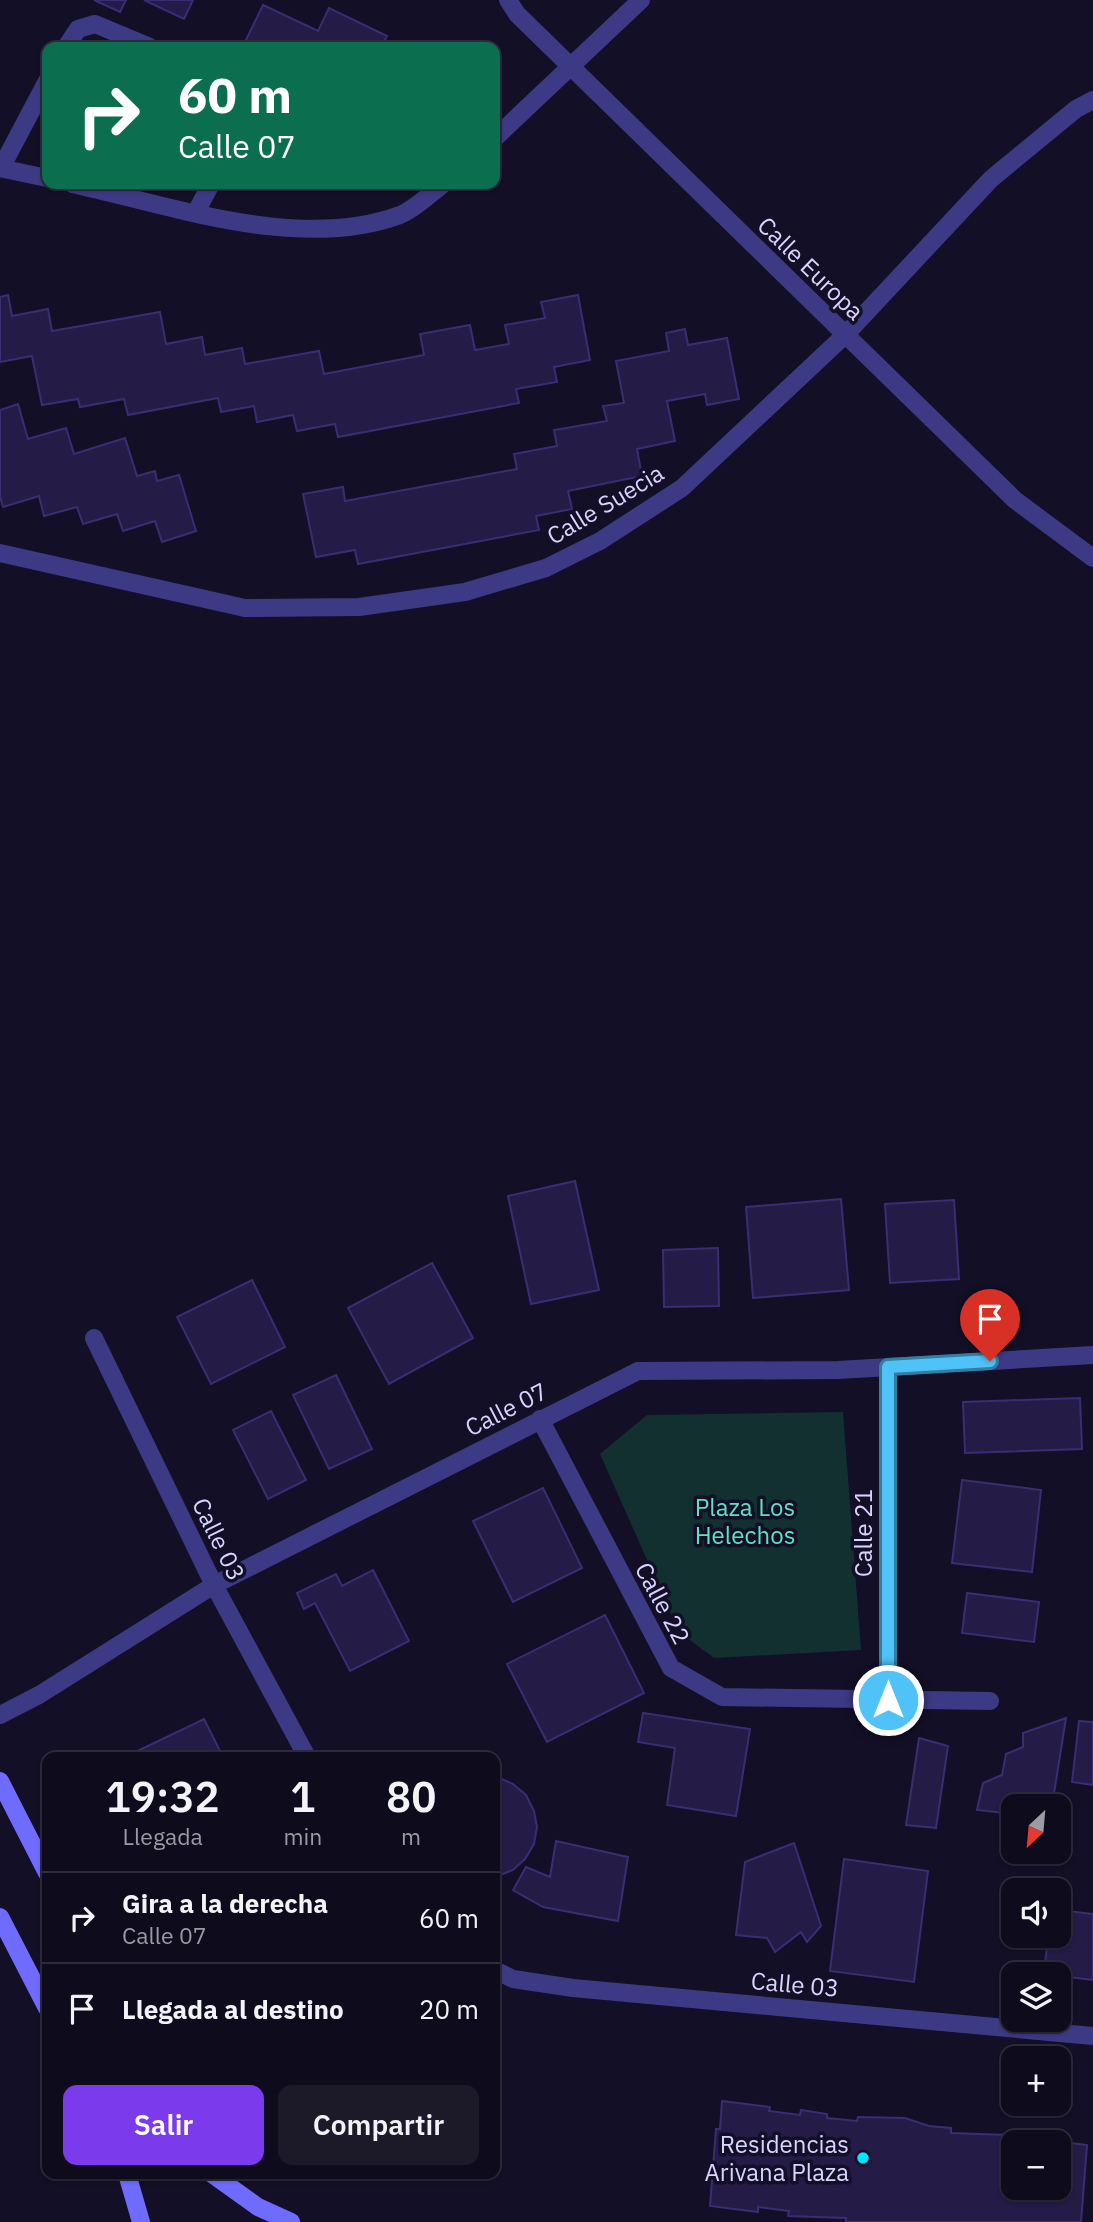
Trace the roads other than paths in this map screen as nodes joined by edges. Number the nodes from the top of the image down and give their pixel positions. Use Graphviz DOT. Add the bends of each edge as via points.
graph roads {
  1 [pos="508,0"];
  2 [pos="640,0"];
  3 [pos="69,42"];
  4 [pos="138,42"];
  5 [pos="572,68"];
  6 [pos="42,91"];
  7 [pos="1093,100"];
  8 [pos="500,133"];
  9 [pos="1,168"];
  10 [pos="42,177"];
  11 [pos="94,189"];
  12 [pos="208,189"];
  13 [pos="436,189"];
  14 [pos="196,212"];
  15 [pos="845,335"];
  16 [pos="0,553"];
  17 [pos="1093,558"];
  18 [pos="94,1338"];
  19 [pos="1093,1355"];
  20 [pos="888,1367"];
  21 [pos="540,1419"];
  22 [pos="214,1586"];
  23 [pos="888,1700"];
  24 [pos="990,1701"];
  25 [pos="0,1715"];
  26 [pos="304,1752"];
  27 [pos="0,1781"];
  28 [pos="42,1863"];
  29 [pos="0,1917"];
  30 [pos="500,1972"];
  31 [pos="42,1998"];
  32 [pos="1093,2036"];
  33 [pos="128,2179"];
  34 [pos="219,2179"];
  35 [pos="141,2222"];
  36 [pos="291,2222"];
  1 -- 5 [label="street, Calle Europa"];
  2 -- 5 [label="street"];
  3 -- 4 [label="street" via="78,29 95,24"];
  5 -- 8 [label="street"];
  5 -- 15 [label="street, Calle Europa"];
  6 -- 9 [label="street"];
  7 -- 15 [label="street, Calle Suecia" via="991,179"];
  9 -- 10 [label="street"];
  11 -- 14 [label="street"];
  12 -- 14 [label="street"];
  13 -- 14 [label="street" via="402,215 342,229 278,229"];
  15 -- 16 [label="street, Calle Suecia" via="682,488 600,541 546,568 465,592 359,607 245,608"];
  15 -- 17 [label="street, Calle Europa" via="1015,500"];
  18 -- 22 [label="street, Calle 03"];
  19 -- 20 [label="street, Calle 07"];
  20 -- 21 [label="street, Calle 07" via="638,1371"];
  20 -- 23 [label="street, Calle 21"];
  21 -- 22 [label="street, Calle 07"];
  21 -- 23 [label="street, Calle 22" via="671,1668 722,1697"];
  22 -- 25 [label="street, Calle 07"];
  22 -- 26 [label="street, Calle 03"];
  23 -- 24 [label="street, Calle 22"];
  27 -- 28 [label="main road"];
  29 -- 31 [label="main road"];
  30 -- 32 [label="street, Calle 03" via="513,1979 573,1988"];
  33 -- 35 [label="main road"];
  34 -- 36 [label="main road" via="258,2207"];
}
